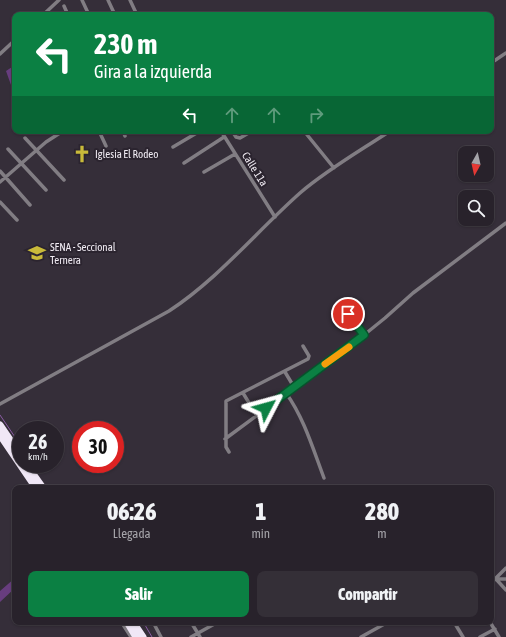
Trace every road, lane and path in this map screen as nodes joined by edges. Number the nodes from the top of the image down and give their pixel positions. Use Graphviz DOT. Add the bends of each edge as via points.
graph roads {
  1 [pos="60,0"];
  2 [pos="82,0"];
  3 [pos="108,0"];
  4 [pos="130,0"];
  5 [pos="64,6"];
  6 [pos="46,12"];
  7 [pos="67,12"];
  8 [pos="88,12"];
  9 [pos="114,12"];
  10 [pos="136,12"];
  11 [pos="12,43"];
  12 [pos="506,53"];
  13 [pos="0,54"];
  14 [pos="494,61"];
  15 [pos="59,134"];
  16 [pos="100,134"];
  17 [pos="195,134"];
  18 [pos="222,134"];
  19 [pos="234,134"];
  20 [pos="247,134"];
  21 [pos="306,134"];
  22 [pos="385,134"];
  23 [pos="224,137"];
  24 [pos="25,138"];
  25 [pos="106,146"];
  26 [pos="173,147"];
  27 [pos="8,149"];
  28 [pos="36,150"];
  29 [pos="235,154"];
  30 [pos="184,163"];
  31 [pos="21,164"];
  32 [pos="334,168"];
  33 [pos="0,171"];
  34 [pos="204,172"];
  35 [pos="5,177"];
  36 [pos="64,180"];
  37 [pos="0,182"];
  38 [pos="46,190"];
  39 [pos="0,202"];
  40 [pos="30,205"];
  41 [pos="275,217"];
  42 [pos="17,220"];
  43 [pos="506,223"];
  44 [pos="348,314"];
  45 [pos="364,335"];
  46 [pos="303,346"];
  47 [pos="285,372"];
  48 [pos="294,387"];
  49 [pos="243,393"];
  50 [pos="286,393"];
  51 [pos="0,404"];
  52 [pos="257,416"];
  53 [pos="0,425"];
  54 [pos="0,435"];
  55 [pos="226,439"];
  56 [pos="12,443"];
  57 [pos="229,452"];
  58 [pos="32,473"];
  59 [pos="324,478"];
  60 [pos="34,485"];
  61 [pos="41,485"];
  62 [pos="506,568"];
  63 [pos="496,579"];
  64 [pos="506,579"];
  65 [pos="506,590"];
  66 [pos="125,625"];
  67 [pos="126,625"];
  68 [pos="137,625"];
  69 [pos="155,625"];
  70 [pos="193,625"];
  71 [pos="214,625"];
  72 [pos="382,625"];
  73 [pos="456,625"];
  74 [pos="492,625"];
  75 [pos="495,629"];
  76 [pos="199,635"];
  77 [pos="131,637"];
  78 [pos="136,637"];
  79 [pos="143,637"];
  80 [pos="161,637"];
  81 [pos="191,637"];
  82 [pos="360,637"];
  83 [pos="463,637"];
  84 [pos="480,637"];
  85 [pos="499,637"];
  1 -- 6 [label="street"];
  2 -- 8 [label="street"];
  3 -- 9 [label="street"];
  4 -- 10 [label="street"];
  5 -- 7 [label="street"];
  11 -- 13 [label="street"];
  12 -- 14 [label="street"];
  15 -- 28 [label="street"];
  16 -- 25 [label="street"];
  17 -- 26 [label="street"];
  18 -- 23 [label="street, Calle 11a"];
  19 -- 20 [label="street" via="240,138"];
  21 -- 32 [label="street"];
  22 -- 32 [label="street"];
  23 -- 29 [label="street, Calle 11a"];
  23 -- 30 [label="street"];
  24 -- 28 [label="street"];
  27 -- 31 [label="street"];
  28 -- 31 [label="street"];
  28 -- 36 [label="street"];
  29 -- 34 [label="street"];
  29 -- 41 [label="street, Calle 11a"];
  31 -- 35 [label="street"];
  31 -- 38 [label="street"];
  32 -- 41 [label="street"];
  33 -- 35 [label="street"];
  35 -- 37 [label="street"];
  35 -- 40 [label="street"];
  39 -- 42 [label="street"];
  41 -- 51 [label="street" via="192,296"];
  43 -- 45 [label="street" via="413,293"];
  44 -- 45 [label="street"];
  45 -- 48 [label="street"];
  46 -- 47 [label="street" via="309,358"];
  47 -- 48 [label="street"];
  47 -- 49 [label="street"];
  48 -- 50 [label="street"];
  49 -- 52 [label="street"];
  49 -- 55 [label="street" via="226,402"];
  50 -- 52 [label="street"];
  50 -- 59 [label="street" via="305,426"];
  52 -- 55 [label="street"];
  53 -- 56 [label="highway"];
  54 -- 60 [label="highway"];
  55 -- 57 [label="street"];
  58 -- 61 [label="highway"];
  62 -- 63 [label="street"];
  63 -- 64 [label="street"];
  63 -- 65 [label="street"];
  66 -- 77 [label="street"];
  67 -- 78 [label="highway"];
  68 -- 79 [label="highway"];
  69 -- 80 [label="street"];
  70 -- 76 [label="street"];
  71 -- 76 [label="street"];
  72 -- 82 [label="street"];
  73 -- 83 [label="street"];
  74 -- 75 [label="street"];
  75 -- 84 [label="street"];
  75 -- 85 [label="street"];
  76 -- 81 [label="street"];
}
